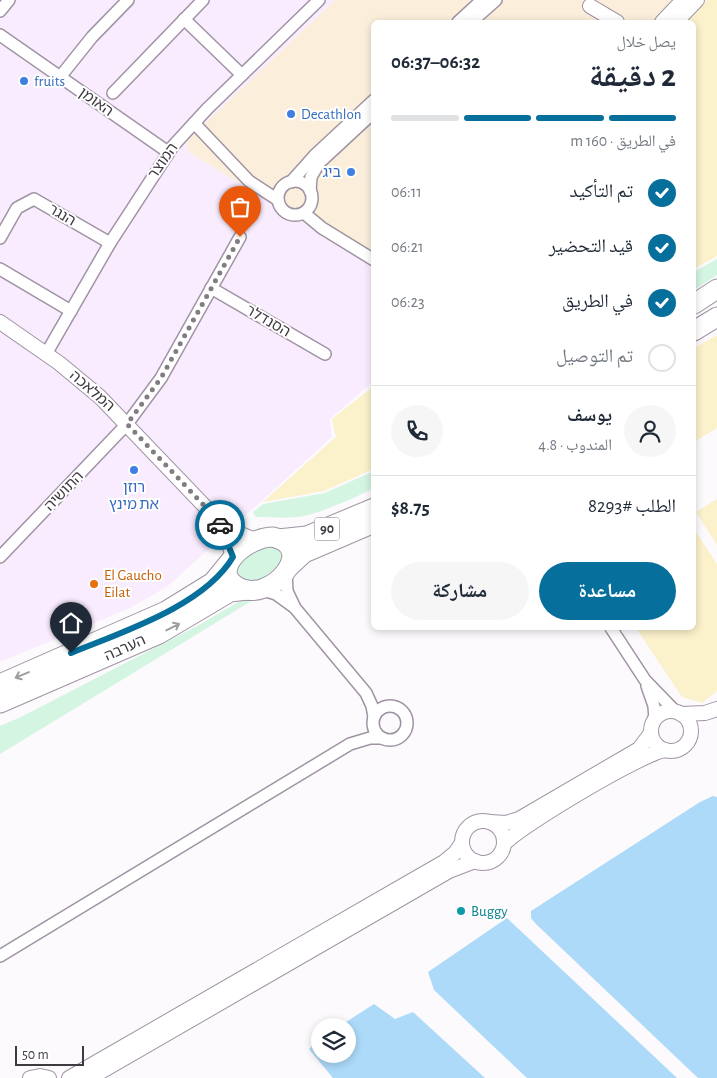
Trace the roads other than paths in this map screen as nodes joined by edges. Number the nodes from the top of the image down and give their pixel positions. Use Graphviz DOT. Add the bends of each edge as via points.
graph roads {
  1 [pos="10,0"];
  2 [pos="128,0"];
  3 [pos="203,0"];
  4 [pos="319,0"];
  5 [pos="482,0"];
  6 [pos="496,0"];
  7 [pos="684,0"];
  8 [pos="697,0"];
  9 [pos="588,3"];
  10 [pos="0,11"];
  11 [pos="184,19"];
  12 [pos="460,20"];
  13 [pos="473,20"];
  14 [pos="602,20"];
  15 [pos="614,20"];
  16 [pos="664,20"];
  17 [pos="678,20"];
  18 [pos="0,35"];
  19 [pos="242,75"];
  20 [pos="60,77"];
  21 [pos="113,93"];
  22 [pos="371,103"];
  23 [pos="371,115"];
  24 [pos="194,123"];
  25 [pos="168,152"];
  26 [pos="291,182"];
  27 [pos="310,191"];
  28 [pos="278,200"];
  29 [pos="304,213"];
  30 [pos="240,237"];
  31 [pos="0,238"];
  32 [pos="110,243"];
  33 [pos="371,258"];
  34 [pos="0,268"];
  35 [pos="211,288"];
  36 [pos="717,289"];
  37 [pos="696,303"];
  38 [pos="71,311"];
  39 [pos="717,318"];
  40 [pos="0,322"];
  41 [pos="696,330"];
  42 [pos="46,354"];
  43 [pos="325,354"];
  44 [pos="127,424"];
  45 [pos="371,509"];
  46 [pos="214,516"];
  47 [pos="371,524"];
  48 [pos="278,538"];
  49 [pos="255,540"];
  50 [pos="0,557"];
  51 [pos="232,559"];
  52 [pos="288,570"];
  53 [pos="253,589"];
  54 [pos="296,608"];
  55 [pos="612,630"];
  56 [pos="645,680"];
  57 [pos="0,684"];
  58 [pos="366,693"];
  59 [pos="0,703"];
  60 [pos="386,706"];
  61 [pos="717,710"];
  62 [pos="678,713"];
  63 [pos="373,719"];
  64 [pos="653,726"];
  65 [pos="690,736"];
  66 [pos="382,738"];
  67 [pos="350,744"];
  68 [pos="665,750"];
  69 [pos="490,822"];
  70 [pos="462,843"];
  71 [pos="504,844"];
  72 [pos="475,861"];
  73 [pos="0,956"];
  74 [pos="30,1078"];
  75 [pos="49,1078"];
  76 [pos="69,1078"];
  77 [pos="90,1078"];
  1 -- 10 [label="street"];
  2 -- 20 [label="street" via="95,33"];
  3 -- 11 [label="street"];
  4 -- 19 [label="street, המוצר"];
  5 -- 12 [label="street"];
  6 -- 13 [label="street"];
  7 -- 16 [label="street"];
  8 -- 17 [label="street"];
  9 -- 14 [label="street"];
  9 -- 15 [label="street"];
  11 -- 19 [label="street"];
  11 -- 21 [label="street"];
  18 -- 20 [label="street, האומן"];
  19 -- 24 [label="street, המוצר"];
  20 -- 25 [label="street, האומן"];
  22 -- 26 [label="street"];
  23 -- 27 [label="street" via="319,163 311,177"];
  24 -- 25 [label="street, המוצר"];
  24 -- 28 [label="street" via="250,181"];
  25 -- 32 [label="street, המוצר"];
  26 -- 27 [label="street" via="300,182"];
  26 -- 28 [label="street" via="280,190"];
  27 -- 29 [label="street" via="311,204"];
  28 -- 29 [label="street" via="287,213"];
  29 -- 33 [label="street"];
  30 -- 35 [label="street, התושיה"];
  31 -- 32 [label="street, הנגר" via="17,208 34,199"];
  32 -- 38 [label="street, המוצר"];
  34 -- 38 [label="street"];
  35 -- 43 [label="street, הסנדלר"];
  35 -- 44 [label="street, התושיה" via="157,384"];
  36 -- 37 [label="highway"];
  38 -- 42 [label="street, המוצר"];
  39 -- 41 [label="highway"];
  40 -- 42 [label="street, המלאכה"];
  42 -- 44 [label="street, המלאכה" via="86,384"];
  44 -- 46 [label="street, המלאכה"];
  44 -- 50 [label="street, התושיה"];
  45 -- 48 [label="highway, 90" via="307,536"];
  46 -- 49 [label="street, המלאכה" via="238,534"];
  46 -- 51 [label="street, המלאכה" via="226,536"];
  47 -- 52 [label="highway, 90" via="304,553"];
  48 -- 49 [label="highway, 90"];
  48 -- 52 [label="highway" via="287,544 291,552"];
  49 -- 51 [label="highway" via="243,546"];
  51 -- 53 [label="highway" via="228,570 230,579 237,586"];
  51 -- 57 [label="highway, הערבה, one-way" via="213,582 166,611"];
  52 -- 53 [label="highway, 90" via="277,581"];
  52 -- 54 [label="street" via="287,591"];
  53 -- 54 [label="street" via="276,594"];
  59 -- 53 [label="highway, הערבה / 90, one-way" via="159,634 230,592"];
  54 -- 58 [label="street"];
  55 -- 56 [label="street"];
  56 -- 62 [label="street"];
  56 -- 64 [label="street" via="652,698"];
  58 -- 60 [label="street"];
  58 -- 63 [label="street"];
  60 -- 63 [label="street" via="376,712"];
  60 -- 66 [label="street" via="402,710 407,726 396,739"];
  61 -- 62 [label="street"];
  61 -- 65 [label="street"];
  62 -- 64 [label="street" via="665,712"];
  62 -- 65 [label="street" via="688,721"];
  63 -- 66 [label="street" via="376,733"];
  63 -- 67 [label="street"];
  64 -- 68 [label="street" via="657,745"];
  64 -- 69 [label="street" via="639,749 519,819 506,823"];
  65 -- 68 [label="street" via="680,749"];
  66 -- 67 [label="street"];
  67 -- 73 [label="street"];
  68 -- 71 [label="street" via="644,757 528,825"];
  69 -- 70 [label="street" via="470,825 465,830"];
  69 -- 71 [label="street" via="501,831"];
  70 -- 72 [label="street" via="467,856"];
  70 -- 76 [label="street" via="444,862"];
  71 -- 72 [label="street" via="502,851 492,860"];
  72 -- 77 [label="street" via="449,871"];
  74 -- 75 [label="street"];
}
